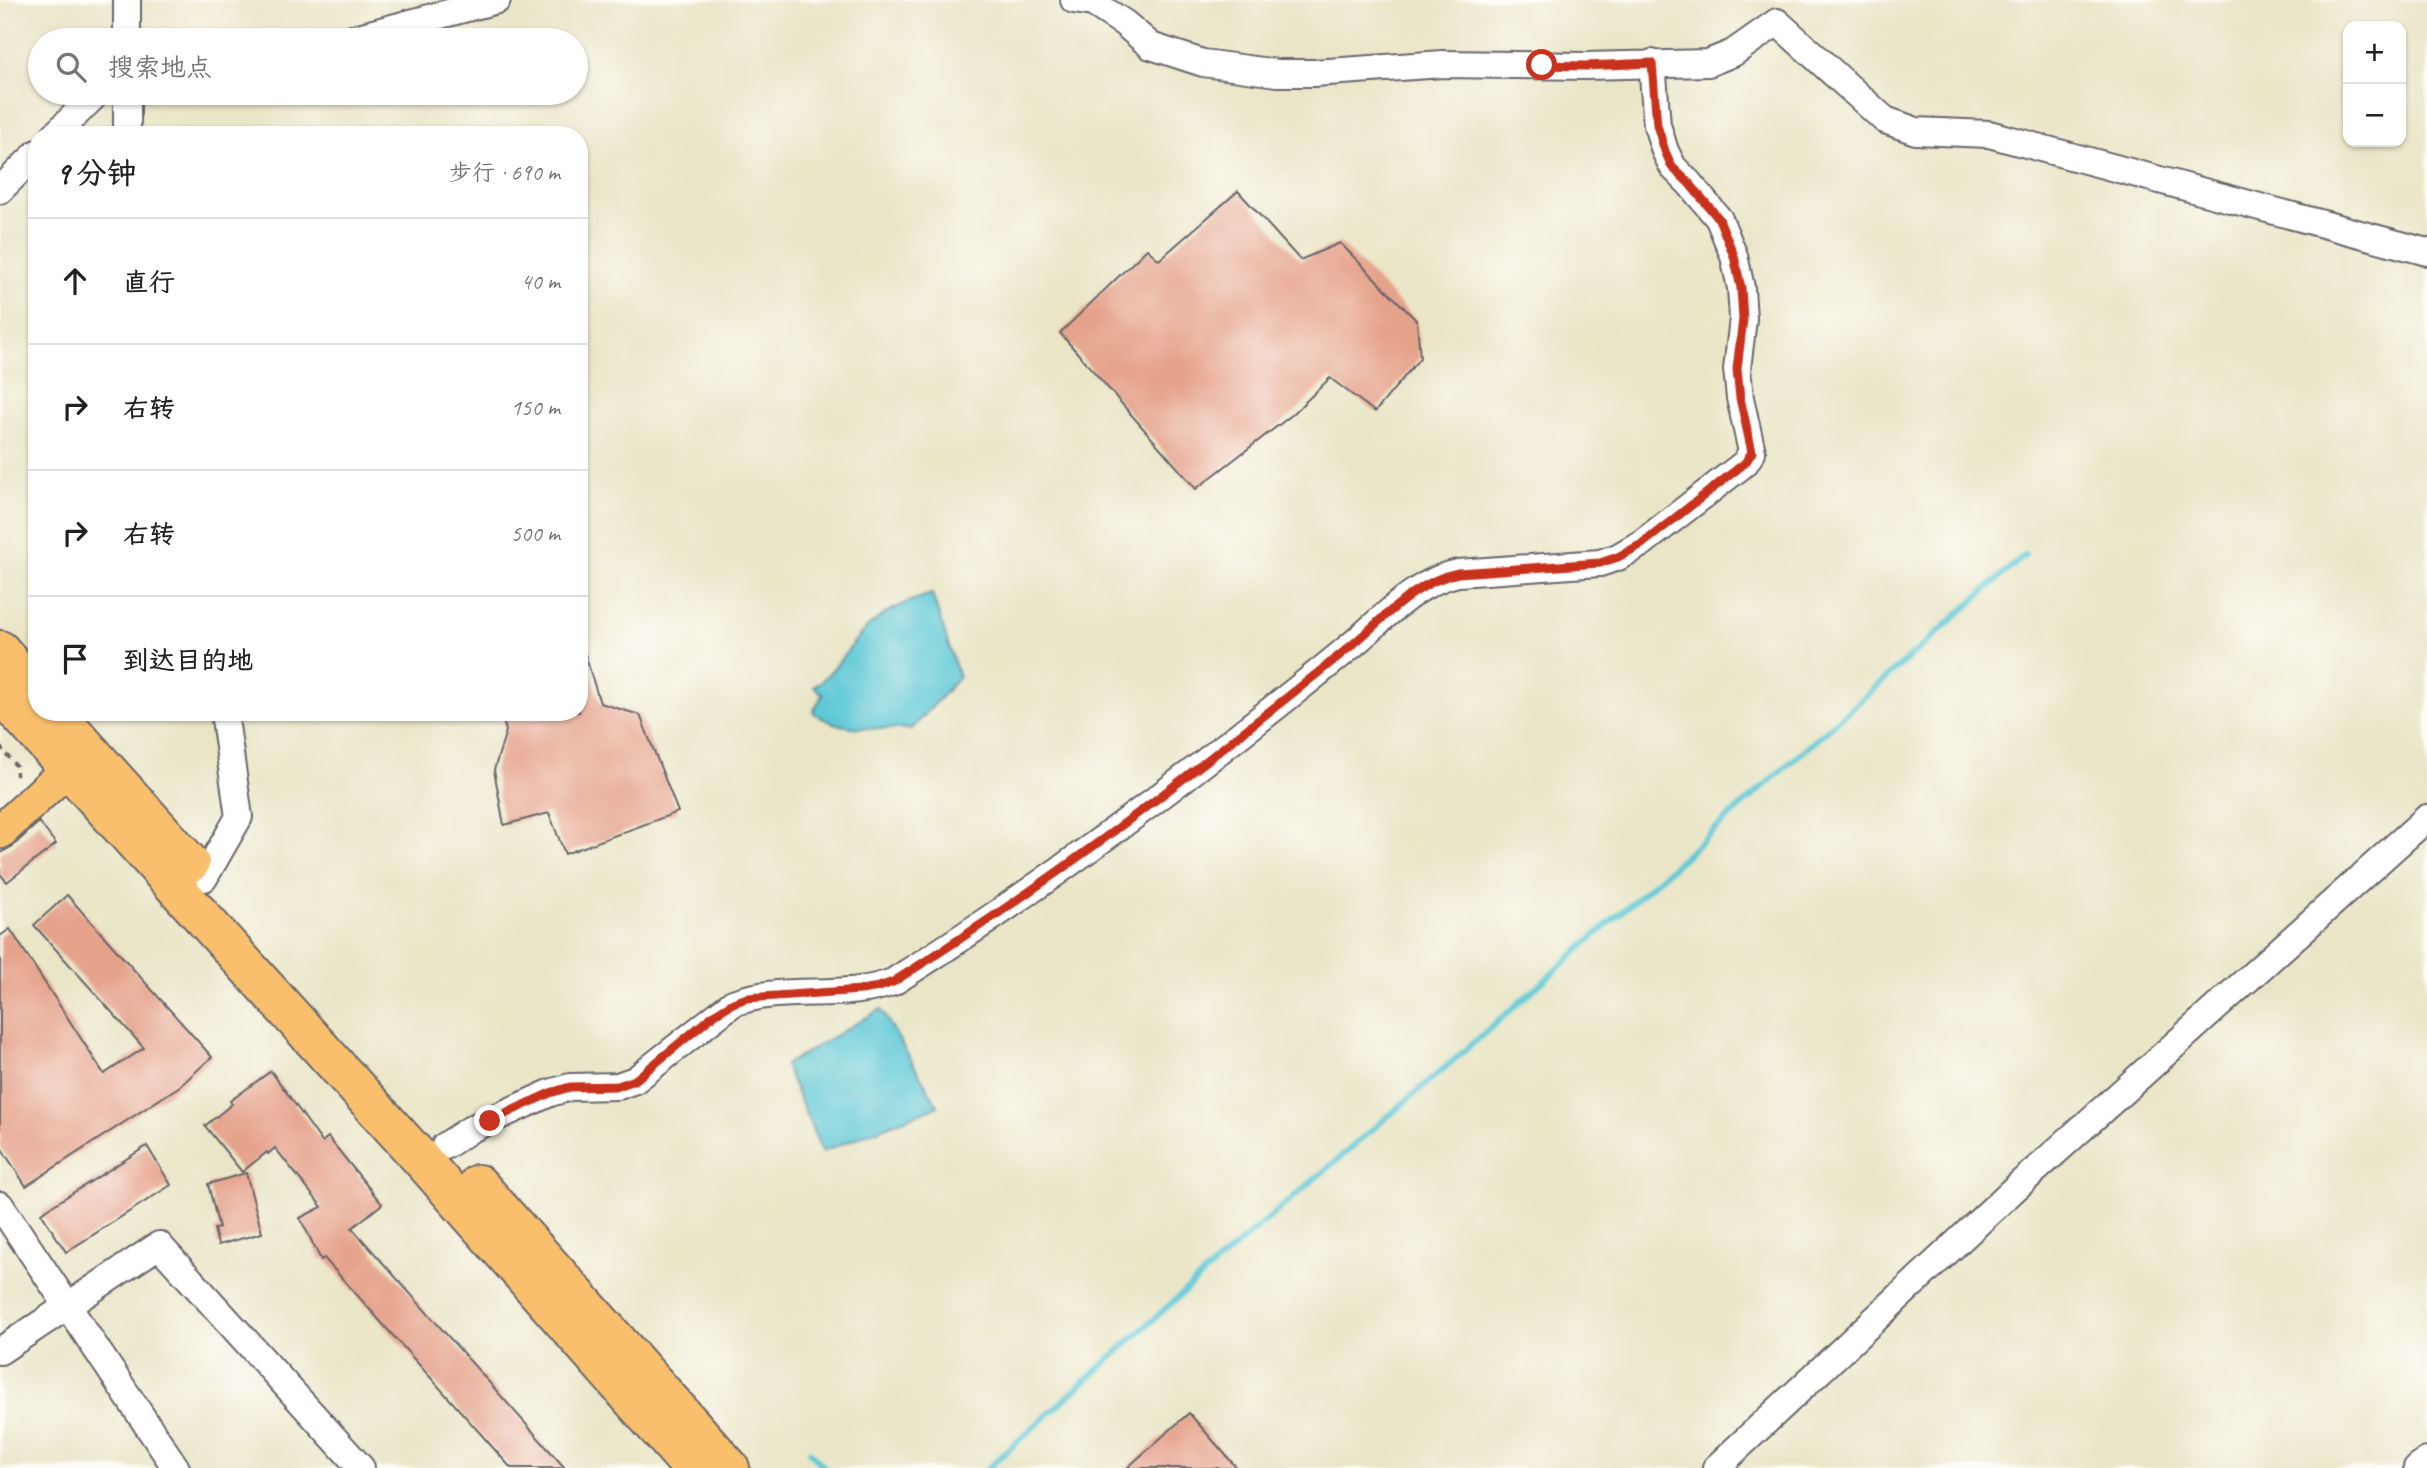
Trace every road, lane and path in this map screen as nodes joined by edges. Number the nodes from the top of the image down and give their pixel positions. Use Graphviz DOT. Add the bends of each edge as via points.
graph roads {
  1 [pos="127,0"];
  2 [pos="496,0"];
  3 [pos="1074,0"];
  4 [pos="127,28"];
  5 [pos="391,28"];
  6 [pos="1652,63"];
  7 [pos="85,105"];
  8 [pos="127,105"];
  9 [pos="64,126"];
  10 [pos="127,126"];
  11 [pos="28,162"];
  12 [pos="0,190"];
  13 [pos="2427,252"];
  14 [pos="0,650"];
  15 [pos="28,682"];
  16 [pos="0,693"];
  17 [pos="28,717"];
  18 [pos="33,721"];
  19 [pos="59,721"];
  20 [pos="225,721"];
  21 [pos="0,747"];
  22 [pos="75,756"];
  23 [pos="16,784"];
  24 [pos="0,814"];
  25 [pos="2427,818"];
  26 [pos="0,832"];
  27 [pos="204,878"];
  28 [pos="445,1146"];
  29 [pos="0,1205"];
  30 [pos="68,1306"];
  31 [pos="0,1351"];
  32 [pos="2427,1461"];
  33 [pos="176,1468"];
  34 [pos="361,1468"];
  35 [pos="692,1468"];
  36 [pos="730,1468"];
  37 [pos="1716,1468"];
  38 [pos="2417,1468"];
  1 -- 4 [label="street"];
  2 -- 5 [label="street"];
  3 -- 6 [label="street" via="1093,3 1152,46 1203,63 1277,73 1443,64"];
  6 -- 13 [label="street" via="1709,63 1777,22 1885,120 1916,131 1989,134"];
  6 -- 28 [label="street" via="1657,125 1665,151 1672,167 1719,219 1734,256 1743,319 1738,379 1752,452 1745,463 1642,544 1618,557 1600,563 1458,573 1423,586 1349,649 1036,889 893,982 861,990 769,995 733,1003 635,1080 550,1093"];
  7 -- 9 [label="street"];
  8 -- 10 [label="street"];
  11 -- 12 [label="street"];
  14 -- 15 [label="highway"];
  16 -- 17 [label="highway"];
  18 -- 22 [label="highway"];
  19 -- 22 [label="highway"];
  20 -- 27 [label="street" via="239,817"];
  21 -- 23 [label="path" via="16,766"];
  22 -- 24 [label="main road"];
  22 -- 26 [label="main road"];
  22 -- 27 [label="highway"];
  22 -- 35 [label="highway"];
  25 -- 37 [label="street" via="2022,1182"];
  27 -- 28 [label="highway"];
  28 -- 36 [label="highway"];
  29 -- 30 [label="street"];
  30 -- 31 [label="street"];
  30 -- 33 [label="street"];
  30 -- 34 [label="street" via="159,1245"];
  32 -- 38 [label="street"];
}
